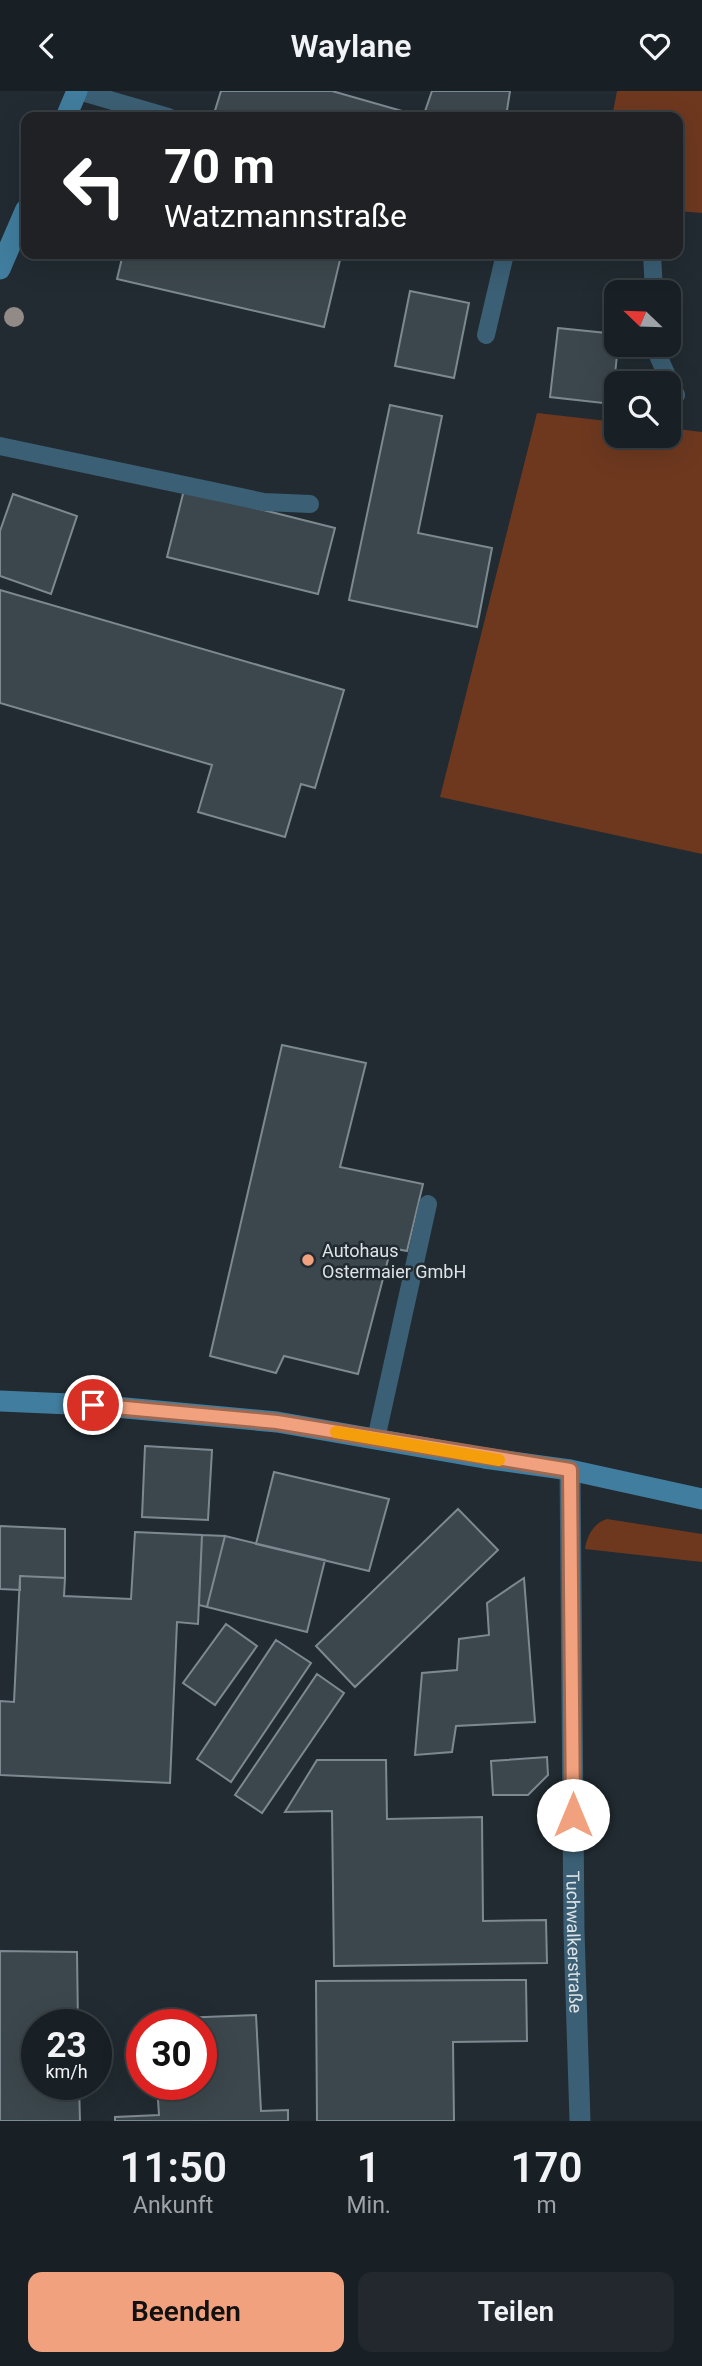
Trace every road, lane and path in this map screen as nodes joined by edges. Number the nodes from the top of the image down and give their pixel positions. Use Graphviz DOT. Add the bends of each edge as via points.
graph roads {
  1 [pos="78,91"];
  2 [pos="68,112"];
  3 [pos="151,112"];
  4 [pos="21,221"];
  5 [pos="504,259"];
  6 [pos="652,259"];
  7 [pos="0,269"];
  8 [pos="653,280"];
  9 [pos="486,335"];
  10 [pos="0,446"];
  11 [pos="310,504"];
  12 [pos="428,1204"];
  13 [pos="0,1401"];
  14 [pos="376,1439"];
  15 [pos="570,1470"];
  16 [pos="702,1499"];
  17 [pos="580,2121"];
  1 -- 2 [label="street"];
  1 -- 3 [label="lane"];
  4 -- 7 [label="street"];
  5 -- 9 [label="lane"];
  6 -- 8 [label="lane"];
  10 -- 11 [label="lane" via="264,502"];
  12 -- 14 [label="lane"];
  13 -- 14 [label="street" via="277,1422"];
  14 -- 15 [label="street"];
  15 -- 16 [label="street"];
  15 -- 17 [label="street, Tuchwalkerstraße"];
}
